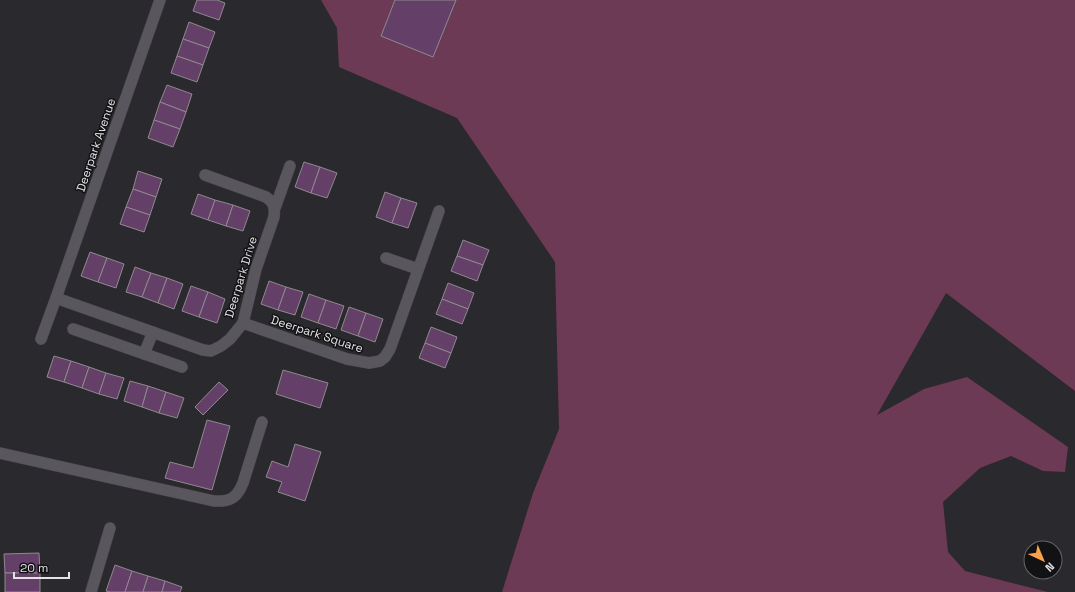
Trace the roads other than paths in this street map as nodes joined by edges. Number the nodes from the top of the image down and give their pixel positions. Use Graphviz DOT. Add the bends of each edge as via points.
graph roads {
  1 [pos="160,0"];
  2 [pos="290,166"];
  3 [pos="205,175"];
  4 [pos="275,208"];
  5 [pos="439,211"];
  6 [pos="386,258"];
  7 [pos="418,270"];
  8 [pos="56,298"];
  9 [pos="243,323"];
  10 [pos="73,328"];
  11 [pos="153,332"];
  12 [pos="41,339"];
  13 [pos="144,354"];
  14 [pos="182,367"];
  15 [pos="262,422"];
  16 [pos="0,453"];
  17 [pos="110,528"];
  18 [pos="91,592"];
  1 -- 8 [label="street, Deerpark Avenue"];
  2 -- 4 [label="street, Deerpark Drive"];
  3 -- 4 [label="street" via="266,196"];
  4 -- 9 [label="street, Deerpark Drive"];
  5 -- 7 [label="street, Deerpark Square"];
  6 -- 7 [label="street"];
  7 -- 9 [label="street, Deerpark Square" via="390,349 380,361 369,363 347,359"];
  8 -- 11 [label="street, Deerpark Drive"];
  8 -- 12 [label="street, Deerpark Avenue"];
  9 -- 11 [label="street, Deerpark Drive" via="230,339 211,351"];
  10 -- 13 [label="street"];
  11 -- 13 [label="street"];
  13 -- 14 [label="street"];
  15 -- 16 [label="street" via="239,492 224,502"];
  17 -- 18 [label="street"];
}
